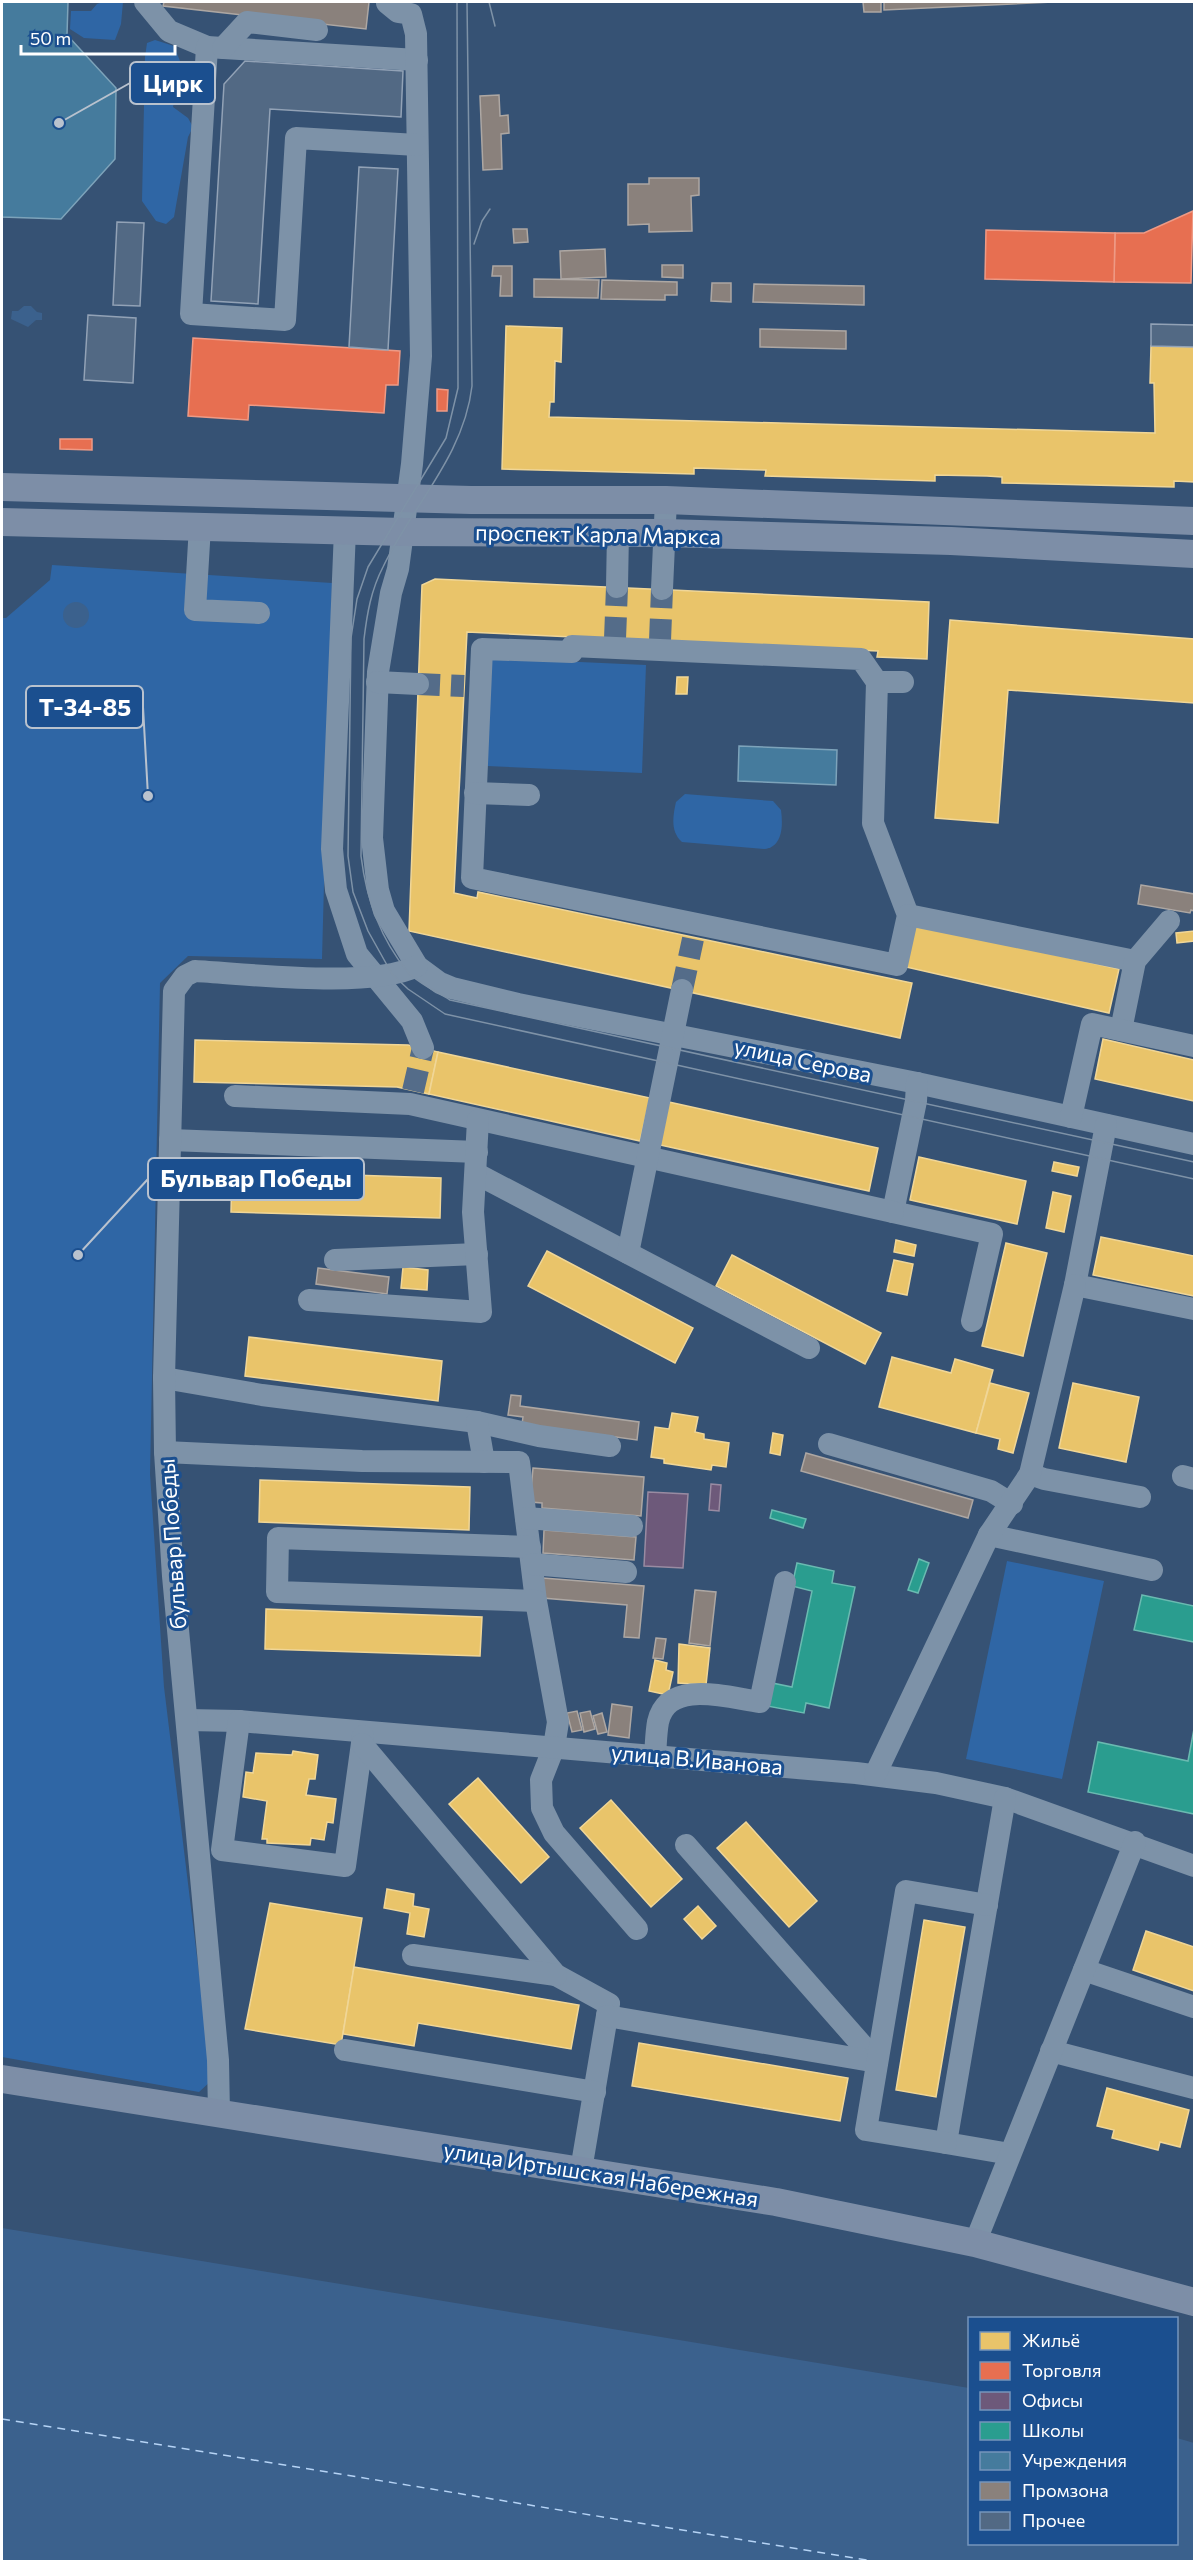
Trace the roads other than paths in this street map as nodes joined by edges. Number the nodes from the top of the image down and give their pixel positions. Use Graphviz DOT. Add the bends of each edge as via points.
graph roads {
  1 [pos="145,2"];
  2 [pos="387,3"];
  3 [pos="412,8"];
  4 [pos="317,30"];
  5 [pos="215,48"];
  6 [pos="417,60"];
  7 [pos="417,145"];
  8 [pos="2,487"];
  9 [pos="407,498"];
  10 [pos="666,500"];
  11 [pos="1194,521"];
  12 [pos="2,522"];
  13 [pos="200,526"];
  14 [pos="345,530"];
  15 [pos="403,532"];
  16 [pos="618,532"];
  17 [pos="664,533"];
  18 [pos="1194,554"];
  19 [pos="617,587"];
  20 [pos="662,589"];
  21 [pos="259,613"];
  22 [pos="377,682"];
  23 [pos="877,682"];
  24 [pos="903,682"];
  25 [pos="418,684"];
  26 [pos="476,793"];
  27 [pos="529,795"];
  28 [pos="908,915"];
  29 [pos="1169,921"];
  30 [pos="1135,961"];
  31 [pos="417,966"];
  32 [pos="376,976"];
  33 [pos="682,990"];
  34 [pos="1121,1030"];
  35 [pos="674,1034"];
  36 [pos="1194,1046"];
  37 [pos="423,1048"];
  38 [pos="917,1083"];
  39 [pos="235,1096"];
  40 [pos="1071,1117"];
  41 [pos="478,1120"];
  42 [pos="1106,1125"];
  43 [pos="170,1140"];
  44 [pos="1194,1144"];
  45 [pos="649,1157"];
  46 [pos="477,1163"];
  47 [pos="893,1212"];
  48 [pos="628,1253"];
  49 [pos="477,1254"];
  50 [pos="335,1260"];
  51 [pos="1075,1285"];
  52 [pos="309,1300"];
  53 [pos="1194,1309"];
  54 [pos="972,1322"];
  55 [pos="809,1348"];
  56 [pos="164,1378"];
  57 [pos="477,1422"];
  58 [pos="829,1444"];
  59 [pos="610,1446"];
  60 [pos="165,1452"];
  61 [pos="484,1462"];
  62 [pos="1030,1474"];
  63 [pos="1140,1497"];
  64 [pos="1012,1504"];
  65 [pos="526,1518"];
  66 [pos="632,1526"];
  67 [pos="989,1535"];
  68 [pos="531,1556"];
  69 [pos="1152,1570"];
  70 [pos="626,1572"];
  71 [pos="785,1582"];
  72 [pos="536,1601"];
  73 [pos="187,1720"];
  74 [pos="239,1721"];
  75 [pos="362,1738"];
  76 [pos="554,1747"];
  77 [pos="655,1755"];
  78 [pos="875,1775"];
  79 [pos="1005,1798"];
  80 [pos="1135,1842"];
  81 [pos="686,1845"];
  82 [pos="1194,1866"];
  83 [pos="987,1905"];
  84 [pos="637,1929"];
  85 [pos="413,1955"];
  86 [pos="1084,1970"];
  87 [pos="556,1975"];
  88 [pos="1194,2007"];
  89 [pos="607,2016"];
  90 [pos="345,2050"];
  91 [pos="1051,2051"];
  92 [pos="878,2062"];
  93 [pos="2,2079"];
  94 [pos="1194,2088"];
  95 [pos="594,2092"];
  96 [pos="219,2114"];
  97 [pos="946,2144"];
  98 [pos="1010,2154"];
  99 [pos="581,2170"];
  100 [pos="975,2242"];
  101 [pos="1194,2302"];
  1 -- 5 [label="street" via="170,31"];
  2 -- 3 [label="street" via="398,12"];
  3 -- 6 [label="street"];
  4 -- 5 [label="street" via="247,22"];
  5 -- 6 [label="street"];
  5 -- 7 [label="street" via="191,314 285,320 296,138"];
  6 -- 7 [label="street"];
  7 -- 9 [label="street" via="421,356"];
  8 -- 9 [label="main road, проспект Карла Маркса"];
  9 -- 10 [label="main road, проспект Карла Маркса"];
  9 -- 15 [label="street"];
  10 -- 11 [label="main road, проспект Карла Маркса"];
  10 -- 17 [label="street"];
  12 -- 13 [label="main road, проспект Карла Маркса"];
  13 -- 14 [label="main road, проспект Карла Маркса"];
  13 -- 21 [label="street" via="195,610"];
  14 -- 15 [label="main road, проспект Карла Маркса"];
  14 -- 32 [label="street" via="332,849 336,890 346,928 357,954"];
  15 -- 16 [label="main road, проспект Карла Маркса"];
  15 -- 22 [label="street"];
  16 -- 17 [label="main road, проспект Карла Маркса"];
  16 -- 19 [label="street"];
  17 -- 18 [label="main road, проспект Карла Маркса" via="951,541"];
  17 -- 20 [label="street"];
  22 -- 25 [label="street"];
  22 -- 31 [label="street" via="372,838 378,890 392,927"];
  23 -- 24 [label="street"];
  23 -- 26 [label="street" via="861,659 615,644 573,646 572,652 482,649 472,686"];
  23 -- 28 [label="street" via="873,823"];
  26 -- 27 [label="street"];
  26 -- 28 [label="street" via="472,878 695,931 897,965"];
  28 -- 30 [label="street"];
  29 -- 30 [label="street"];
  30 -- 34 [label="street"];
  31 -- 32 [label="street"];
  31 -- 35 [label="street, улица Серова" via="452,988"];
  32 -- 37 [label="street" via="412,1021"];
  32 -- 43 [label="street, бульвар Победы" via="337,978 195,971 185,976 174,990"];
  33 -- 35 [label="street"];
  34 -- 36 [label="street"];
  34 -- 40 [label="street" via="1092,1024"];
  35 -- 38 [label="street, улица Серова"];
  35 -- 45 [label="street"];
  38 -- 40 [label="street, улица Серова"];
  38 -- 47 [label="street"];
  39 -- 41 [label="street" via="412,1097"];
  40 -- 42 [label="street, улица Серова"];
  41 -- 45 [label="street"];
  41 -- 46 [label="street"];
  42 -- 44 [label="street, улица Серова"];
  42 -- 51 [label="street"];
  43 -- 46 [label="street"];
  43 -- 56 [label="street, бульвар Победы"];
  45 -- 47 [label="street"];
  45 -- 48 [label="street"];
  46 -- 48 [label="street"];
  46 -- 49 [label="street" via="473,1212"];
  47 -- 54 [label="street" via="992,1234"];
  48 -- 55 [label="street"];
  49 -- 50 [label="street"];
  49 -- 52 [label="street" via="481,1312"];
  51 -- 53 [label="street"];
  51 -- 62 [label="street"];
  56 -- 57 [label="street" via="262,1395"];
  56 -- 60 [label="street, бульвар Победы"];
  57 -- 59 [label="street"];
  57 -- 61 [label="street"];
  58 -- 64 [label="street" via="991,1491"];
  60 -- 61 [label="street"];
  60 -- 73 [label="street, бульвар Победы"];
  61 -- 65 [label="street" via="519,1462"];
  62 -- 63 [label="street"];
  62 -- 64 [label="street"];
  64 -- 67 [label="street"];
  65 -- 66 [label="street"];
  65 -- 68 [label="street"];
  67 -- 69 [label="street"];
  67 -- 78 [label="street"];
  68 -- 70 [label="street"];
  68 -- 72 [label="street"];
  68 -- 72 [label="street" via="279,1538 277,1592"];
  71 -- 77 [label="street" via="760,1702 678,1696 666,1706 658,1721"];
  72 -- 76 [label="street" via="558,1722"];
  73 -- 74 [label="street, улица В.Иванова"];
  73 -- 96 [label="street, бульвар Победы" via="218,2060"];
  74 -- 75 [label="street, улица В.Иванова"];
  74 -- 75 [label="street" via="222,1850 345,1866"];
  75 -- 76 [label="street, улица В.Иванова"];
  75 -- 87 [label="street"];
  76 -- 77 [label="street, улица В.Иванова"];
  76 -- 84 [label="street" via="541,1780 542,1808 554,1833"];
  77 -- 78 [label="street, улица В.Иванова"];
  78 -- 79 [label="street, улица В.Иванова"];
  79 -- 80 [label="street, улица В.Иванова"];
  79 -- 83 [label="street"];
  80 -- 82 [label="street, улица В.Иванова"];
  80 -- 86 [label="street"];
  81 -- 92 [label="street"];
  83 -- 92 [label="street" via="906,1891"];
  83 -- 97 [label="street"];
  85 -- 87 [label="street"];
  86 -- 88 [label="street"];
  86 -- 91 [label="street"];
  87 -- 89 [label="street" via="609,2004"];
  89 -- 92 [label="street"];
  89 -- 95 [label="street"];
  90 -- 95 [label="street"];
  91 -- 94 [label="street"];
  91 -- 98 [label="street"];
  92 -- 97 [label="street" via="866,2130"];
  93 -- 96 [label="main road, улица Иртышская Набережная"];
  95 -- 99 [label="street"];
  96 -- 99 [label="main road, улица Иртышская Набережная"];
  97 -- 98 [label="street"];
  98 -- 100 [label="street"];
  99 -- 100 [label="main road, улица Иртышская Набережная" via="776,2202"];
  100 -- 101 [label="main road, улица Иртышская Набережная"];
}
